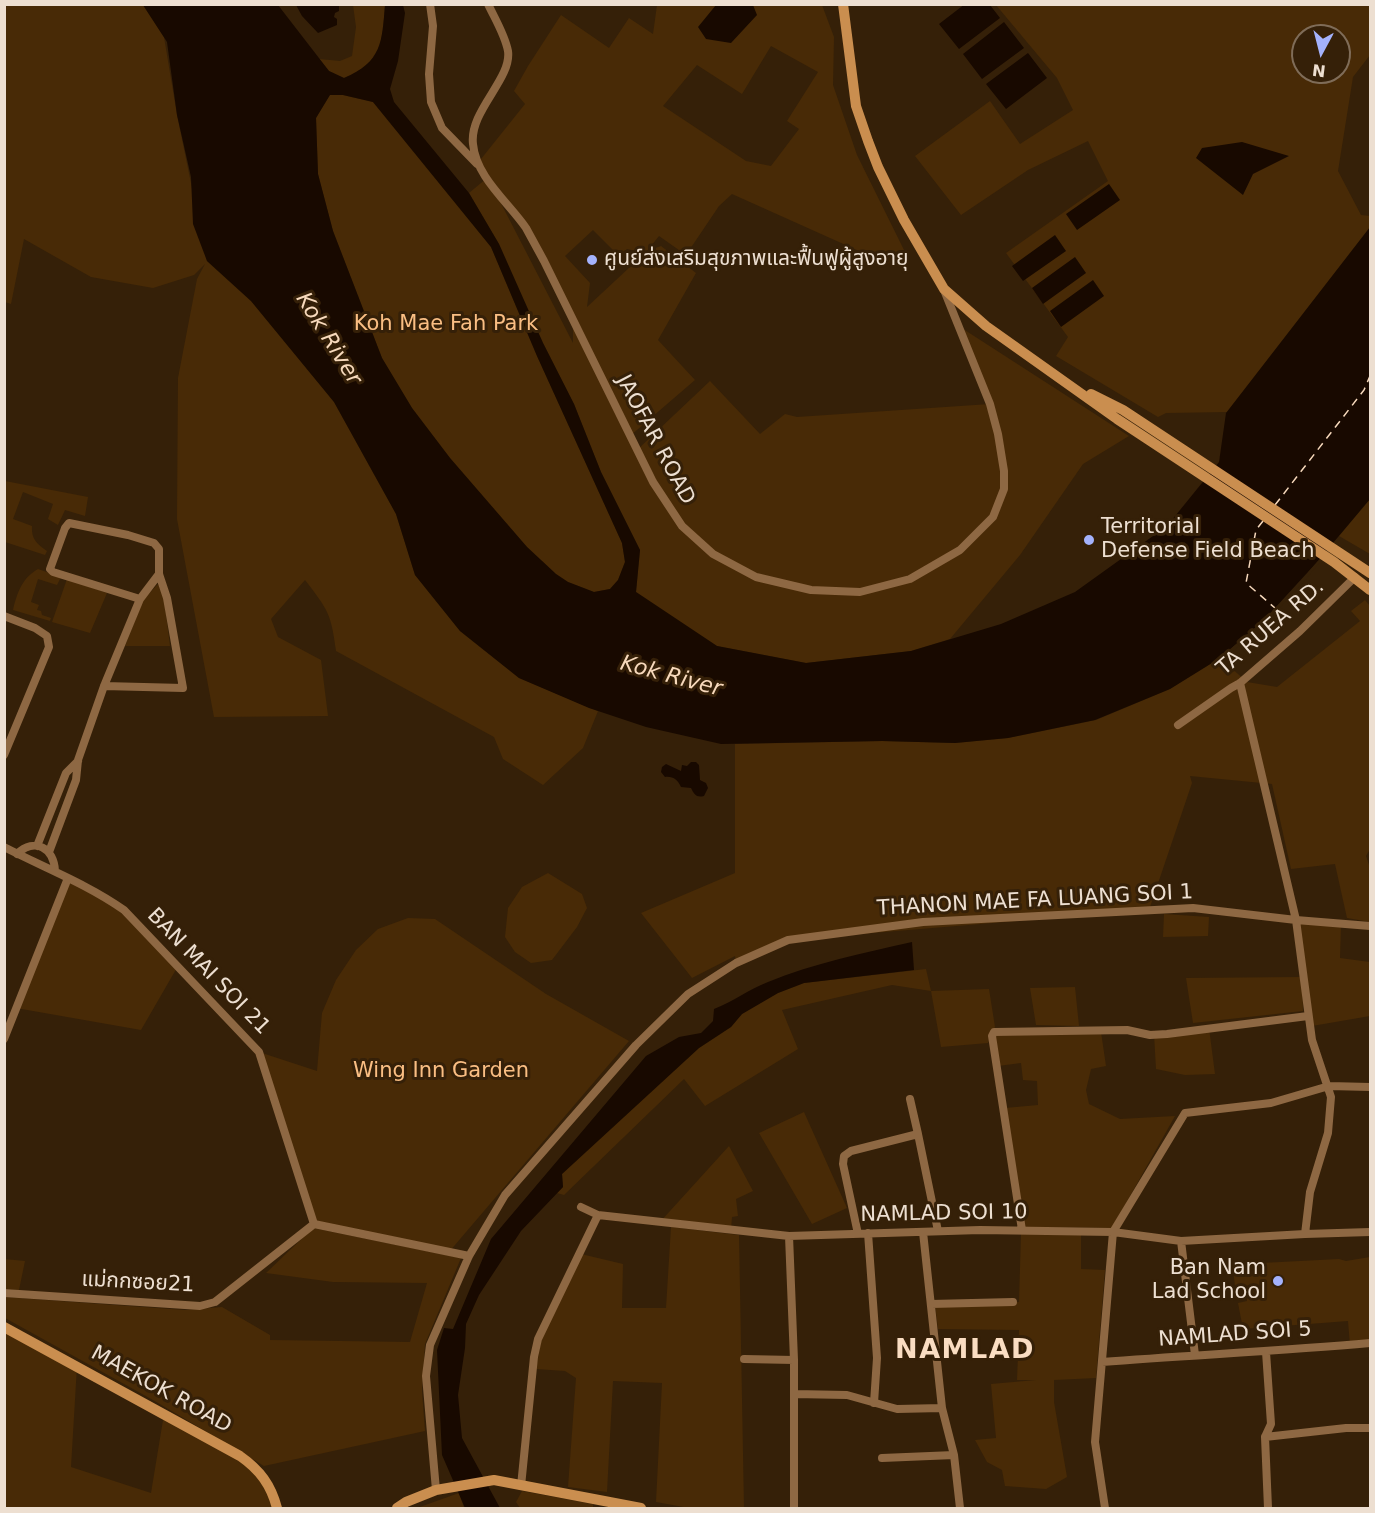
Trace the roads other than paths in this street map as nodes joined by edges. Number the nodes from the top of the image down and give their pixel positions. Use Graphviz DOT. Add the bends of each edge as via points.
graph roads {
  1 [pos="430,4"];
  2 [pos="488,4"];
  3 [pos="843,4"];
  4 [pos="477,164"];
  5 [pos="944,289"];
  6 [pos="1120,415"];
  7 [pos="1371,573"];
  8 [pos="159,574"];
  9 [pos="1355,577"];
  10 [pos="1371,590"];
  11 [pos="140,599"];
  12 [pos="4,616"];
  13 [pos="1240,683"];
  14 [pos="104,686"];
  15 [pos="1178,725"];
  16 [pos="4,755"];
  17 [pos="78,760"];
  18 [pos="37,846"];
  19 [pos="4,847"];
  20 [pos="49,852"];
  21 [pos="17,854"];
  22 [pos="55,872"];
  23 [pos="68,878"];
  24 [pos="1296,920"];
  25 [pos="1371,926"];
  26 [pos="1308,1016"];
  27 [pos="4,1039"];
  28 [pos="1329,1086"];
  29 [pos="1371,1088"];
  30 [pos="910,1099"];
  31 [pos="918,1134"];
  32 [pos="581,1207"];
  33 [pos="598,1215"];
  34 [pos="314,1224"];
  35 [pos="1022,1230"];
  36 [pos="938,1231"];
  37 [pos="923,1232"];
  38 [pos="1113,1232"];
  39 [pos="1371,1232"];
  40 [pos="863,1234"];
  41 [pos="1305,1234"];
  42 [pos="789,1236"];
  43 [pos="1181,1241"];
  44 [pos="469,1256"];
  45 [pos="4,1293"];
  46 [pos="1013,1302"];
  47 [pos="931,1304"];
  48 [pos="4,1327"];
  49 [pos="1371,1343"];
  50 [pos="1266,1352"];
  51 [pos="1195,1355"];
  52 [pos="744,1359"];
  53 [pos="794,1360"];
  54 [pos="1102,1362"];
  55 [pos="794,1394"];
  56 [pos="874,1403"];
  57 [pos="942,1408"];
  58 [pos="1371,1428"];
  59 [pos="1266,1437"];
  60 [pos="954,1455"];
  61 [pos="882,1458"];
  62 [pos="521,1486"];
  63 [pos="436,1490"];
  64 [pos="277,1509"];
  65 [pos="397,1509"];
  66 [pos="641,1509"];
  67 [pos="794,1509"];
  68 [pos="960,1509"];
  69 [pos="1105,1509"];
  70 [pos="1268,1509"];
  1 -- 4 [label="street" via="432,102 442,128"];
  2 -- 4 [label="street, JAOFAR ROAD" via="508,54 504,70 476,120 472,142"];
  3 -- 5 [label="street" via="856,106 868,141 904,220"];
  4 -- 5 [label="street, JAOFAR ROAD" via="526,229 653,482 682,526 713,554 756,577 811,590 860,592 910,579 960,550 993,518 1004,489 998,434"];
  5 -- 6 [label="street" via="986,326"];
  6 -- 7 [label="street"];
  6 -- 9 [label="street"];
  8 -- 11 [label="street"];
  8 -- 11 [label="street" via="159,549 154,543 69,523 65,528 50,568 53,572"];
  8 -- 14 [label="street" via="183,688"];
  9 -- 10 [label="street"];
  9 -- 13 [label="street, TA RUEA RD."];
  11 -- 14 [label="street"];
  12 -- 16 [label="street" via="47,636 49,647"];
  13 -- 15 [label="street, TA RUEA RD."];
  13 -- 24 [label="street"];
  14 -- 17 [label="street"];
  17 -- 18 [label="street" via="66,773"];
  17 -- 20 [label="street" via="76,780"];
  18 -- 20 [label="street"];
  18 -- 21 [label="street" via="23,848"];
  19 -- 21 [label="street, BAN MAI SOI 21"];
  20 -- 22 [label="street"];
  21 -- 22 [label="street, BAN MAI SOI 21"];
  22 -- 23 [label="street, BAN MAI SOI 21"];
  23 -- 27 [label="street"];
  23 -- 34 [label="street, BAN MAI SOI 21" via="124,910 259,1052"];
  24 -- 25 [label="street, THANON MAE FA LUANG SOI 1"];
  24 -- 26 [label="street"];
  24 -- 44 [label="street, THANON MAE FA LUANG SOI 1" via="1182,908 923,922 788,940 736,963 688,994 636,1045 505,1195"];
  26 -- 28 [label="street" via="1319,1064"];
  26 -- 35 [label="street" via="1150,1035 1127,1030 994,1032"];
  28 -- 29 [label="street"];
  28 -- 38 [label="street" via="1271,1103 1185,1113"];
  28 -- 41 [label="street" via="1328,1133 1310,1192"];
  30 -- 31 [label="street"];
  31 -- 36 [label="street"];
  31 -- 40 [label="street" via="844,1156"];
  32 -- 33 [label="street, NAMLAD SOI 10"];
  33 -- 42 [label="street, NAMLAD SOI 10"];
  33 -- 62 [label="street" via="538,1339"];
  34 -- 44 [label="street"];
  34 -- 45 [label="street, แม่กกซอย21" via="215,1302 200,1306"];
  35 -- 36 [label="street, NAMLAD SOI 10"];
  35 -- 38 [label="street, NAMLAD SOI 10"];
  36 -- 37 [label="street, NAMLAD SOI 10"];
  37 -- 40 [label="street, NAMLAD SOI 10"];
  37 -- 47 [label="street"];
  38 -- 43 [label="street, NAMLAD SOI 10"];
  38 -- 54 [label="street"];
  39 -- 41 [label="street, NAMLAD SOI 10"];
  40 -- 42 [label="street, NAMLAD SOI 10"];
  40 -- 56 [label="street" via="878,1358"];
  41 -- 43 [label="street, NAMLAD SOI 10"];
  42 -- 53 [label="street"];
  43 -- 51 [label="street"];
  44 -- 63 [label="street, THANON MAE FA LUANG SOI 1" via="430,1345 426,1376"];
  46 -- 47 [label="street"];
  47 -- 57 [label="street"];
  48 -- 64 [label="street, MAEKOK ROAD" via="240,1456 264,1477"];
  49 -- 50 [label="street, NAMLAD SOI 5"];
  50 -- 51 [label="street, NAMLAD SOI 5"];
  50 -- 59 [label="street" via="1271,1424"];
  51 -- 54 [label="street, NAMLAD SOI 5"];
  52 -- 53 [label="street"];
  53 -- 55 [label="street"];
  54 -- 69 [label="street" via="1095,1442"];
  55 -- 56 [label="street" via="847,1395"];
  55 -- 67 [label="street"];
  56 -- 57 [label="street" via="897,1409"];
  57 -- 60 [label="street"];
  58 -- 59 [label="street"];
  59 -- 70 [label="street"];
  60 -- 61 [label="street"];
  60 -- 68 [label="street"];
  62 -- 63 [label="street" via="494,1480"];
  62 -- 66 [label="street"];
  63 -- 65 [label="street"];
}
